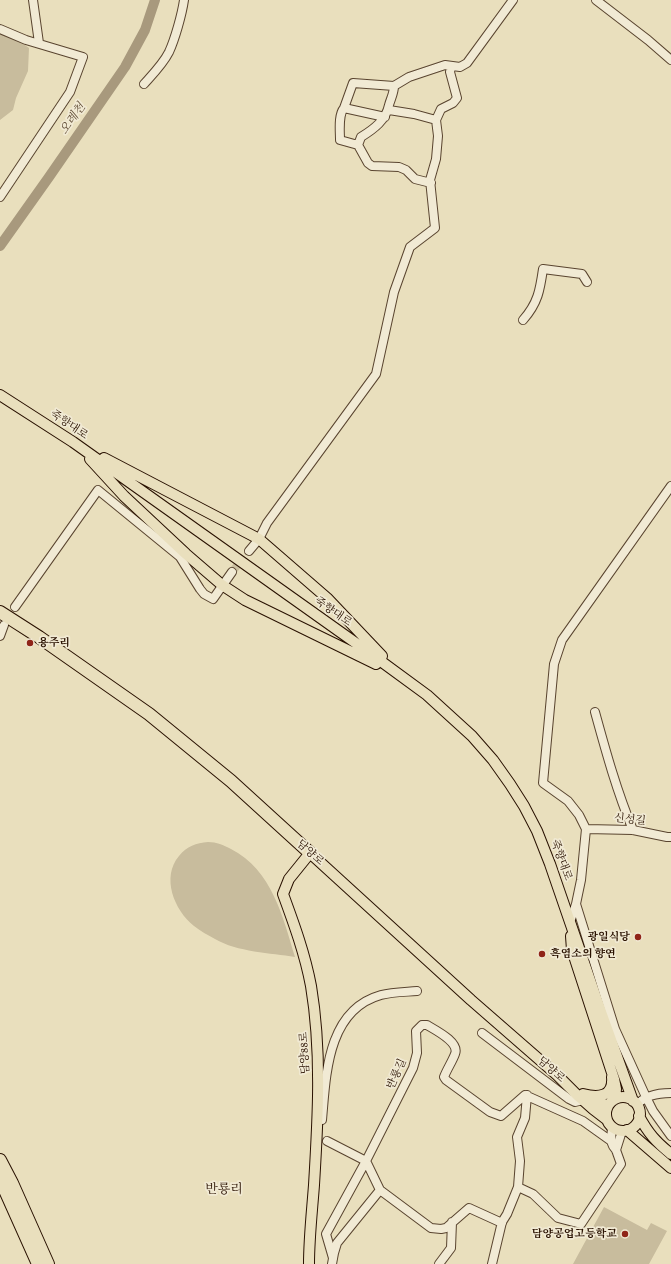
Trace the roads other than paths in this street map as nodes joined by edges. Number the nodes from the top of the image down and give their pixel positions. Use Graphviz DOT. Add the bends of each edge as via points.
graph roads {
  1 [pos="33,0"];
  2 [pos="184,0"];
  3 [pos="513,0"];
  4 [pos="596,0"];
  5 [pos="0,29"];
  6 [pos="39,43"];
  7 [pos="671,60"];
  8 [pos="451,67"];
  9 [pos="144,84"];
  10 [pos="394,86"];
  11 [pos="344,108"];
  12 [pos="389,110"];
  13 [pos="385,117"];
  14 [pos="436,120"];
  15 [pos="358,145"];
  16 [pos="431,183"];
  17 [pos="0,197"];
  18 [pos="587,282"];
  19 [pos="523,320"];
  20 [pos="0,395"];
  21 [pos="73,442"];
  22 [pos="671,486"];
  23 [pos="259,539"];
  24 [pos="249,551"];
  25 [pos="232,572"];
  26 [pos="222,585"];
  27 [pos="15,607"];
  28 [pos="0,612"];
  29 [pos="4,625"];
  30 [pos="0,636"];
  31 [pos="400,675"];
  32 [pos="595,712"];
  33 [pos="586,829"];
  34 [pos="633,830"];
  35 [pos="671,837"];
  36 [pos="310,854"];
  37 [pos="576,904"];
  38 [pos="570,922"];
  39 [pos="417,991"];
  40 [pos="482,1033"];
  41 [pos="611,1067"];
  42 [pos="572,1090"];
  43 [pos="671,1093"];
  44 [pos="527,1095"];
  45 [pos="646,1097"];
  46 [pos="584,1100"];
  47 [pos="612,1102"];
  48 [pos="635,1103"];
  49 [pos="639,1116"];
  50 [pos="617,1127"];
  51 [pos="671,1136"];
  52 [pos="327,1141"];
  53 [pos="611,1141"];
  54 [pos="616,1150"];
  55 [pos="671,1154"];
  56 [pos="0,1160"];
  57 [pos="366,1161"];
  58 [pos="671,1168"];
  59 [pos="0,1179"];
  60 [pos="314,1186"];
  61 [pos="518,1187"];
  62 [pos="380,1190"];
  63 [pos="452,1222"];
  64 [pos="502,1223"];
  65 [pos="333,1261"];
  66 [pos="38,1264"];
  67 [pos="48,1264"];
  68 [pos="309,1264"];
  69 [pos="439,1264"];
  70 [pos="492,1264"];
  1 -- 6 [label="street"];
  2 -- 9 [label="street" via="169,52"];
  3 -- 8 [label="street" via="467,63 460,67"];
  4 -- 7 [label="street"];
  5 -- 6 [label="street"];
  6 -- 17 [label="street" via="83,57 70,92"];
  8 -- 10 [label="street" via="445,65 409,77"];
  8 -- 14 [label="street" via="457,98 441,109"];
  10 -- 11 [label="street" via="353,83"];
  10 -- 12 [label="street"];
  11 -- 13 [label="street"];
  11 -- 15 [label="street" via="340,140"];
  12 -- 13 [label="street"];
  12 -- 14 [label="street"];
  13 -- 15 [label="street" via="360,137"];
  14 -- 16 [label="street" via="438,136"];
  15 -- 16 [label="street" via="372,166 399,167 415,179"];
  16 -- 23 [label="street" via="435,228 410,247 394,292 376,374 267,523"];
  18 -- 19 [label="street" via="582,274 543,269 539,294"];
  20 -- 21 [label="main road, 죽향대로"];
  21 -- 23 [label="main road"];
  21 -- 26 [label="main road" via="130,501"];
  21 -- 31 [label="main road, 죽향대로"];
  22 -- 33 [label="street" via="562,640 554,664 542,784 568,801 580,815"];
  23 -- 24 [label="street"];
  23 -- 31 [label="main road" via="327,598"];
  25 -- 26 [label="street"];
  26 -- 27 [label="street" via="213,599 204,594 180,557 98,490"];
  26 -- 31 [label="main road" via="245,600"];
  28 -- 36 [label="highway, 담양로" via="149,714 231,781"];
  29 -- 30 [label="street"];
  31 -- 38 [label="main road, 죽향대로" via="427,695 472,736 510,784 537,831"];
  32 -- 34 [label="street" via="624,809"];
  33 -- 34 [label="street, 신성길"];
  33 -- 37 [label="street"];
  34 -- 35 [label="street, 신성길"];
  36 -- 42 [label="main road, 담양로"];
  36 -- 60 [label="main road, 담양88로" via="289,879 283,894 305,959 317,1035"];
  37 -- 38 [label="street"];
  37 -- 45 [label="street" via="615,1030"];
  38 -- 41 [label="main road, 죽향대로" via="572,950"];
  38 -- 48 [label="main road, 죽향대로"];
  39 -- 60 [label="street" via="380,995 364,1002 353,1011 336,1035 328,1061"];
  40 -- 46 [label="street" via="569,1099 575,1102"];
  41 -- 42 [label="main road" via="611,1085 603,1095 592,1096"];
  41 -- 47 [label="main road, 죽향대로" via="616,1089"];
  42 -- 46 [label="main road, 담양로"];
  43 -- 45 [label="street"];
  44 -- 53 [label="street" via="583,1121"];
  44 -- 57 [label="street, 반룡길" via="520,1098 501,1116 490,1112 446,1080 444,1077 456,1053 455,1047 449,1039 427,1024 422,1025 416,1031 417,1053 413,1068"];
  44 -- 61 [label="street" via="525,1118 516,1140 520,1161"];
  45 -- 48 [label="street"];
  45 -- 51 [label="street"];
  46 -- 47 [label="main road"];
  46 -- 50 [label="main road, 담양로"];
  47 -- 48 [label="main road" via="621,1097"];
  47 -- 50 [label="main road" via="606,1110"];
  48 -- 49 [label="main road"];
  49 -- 50 [label="main road" via="635,1125"];
  49 -- 55 [label="main road" via="658,1144"];
  50 -- 53 [label="street"];
  50 -- 54 [label="street"];
  50 -- 58 [label="main road"];
  52 -- 57 [label="street"];
  53 -- 54 [label="street"];
  54 -- 61 [label="street" via="621,1164 581,1224 558,1218 533,1194"];
  56 -- 67 [label="highway"];
  57 -- 62 [label="street"];
  57 -- 65 [label="street, 반룡길" via="326,1234"];
  59 -- 66 [label="highway"];
  60 -- 68 [label="main road, 담양88로"];
  61 -- 64 [label="street"];
  62 -- 63 [label="street" via="431,1228 446,1228"];
  62 -- 65 [label="street, 반룡길" via="337,1243"];
  63 -- 64 [label="street" via="469,1208"];
  63 -- 69 [label="street" via="451,1248"];
  64 -- 70 [label="street"];
}
